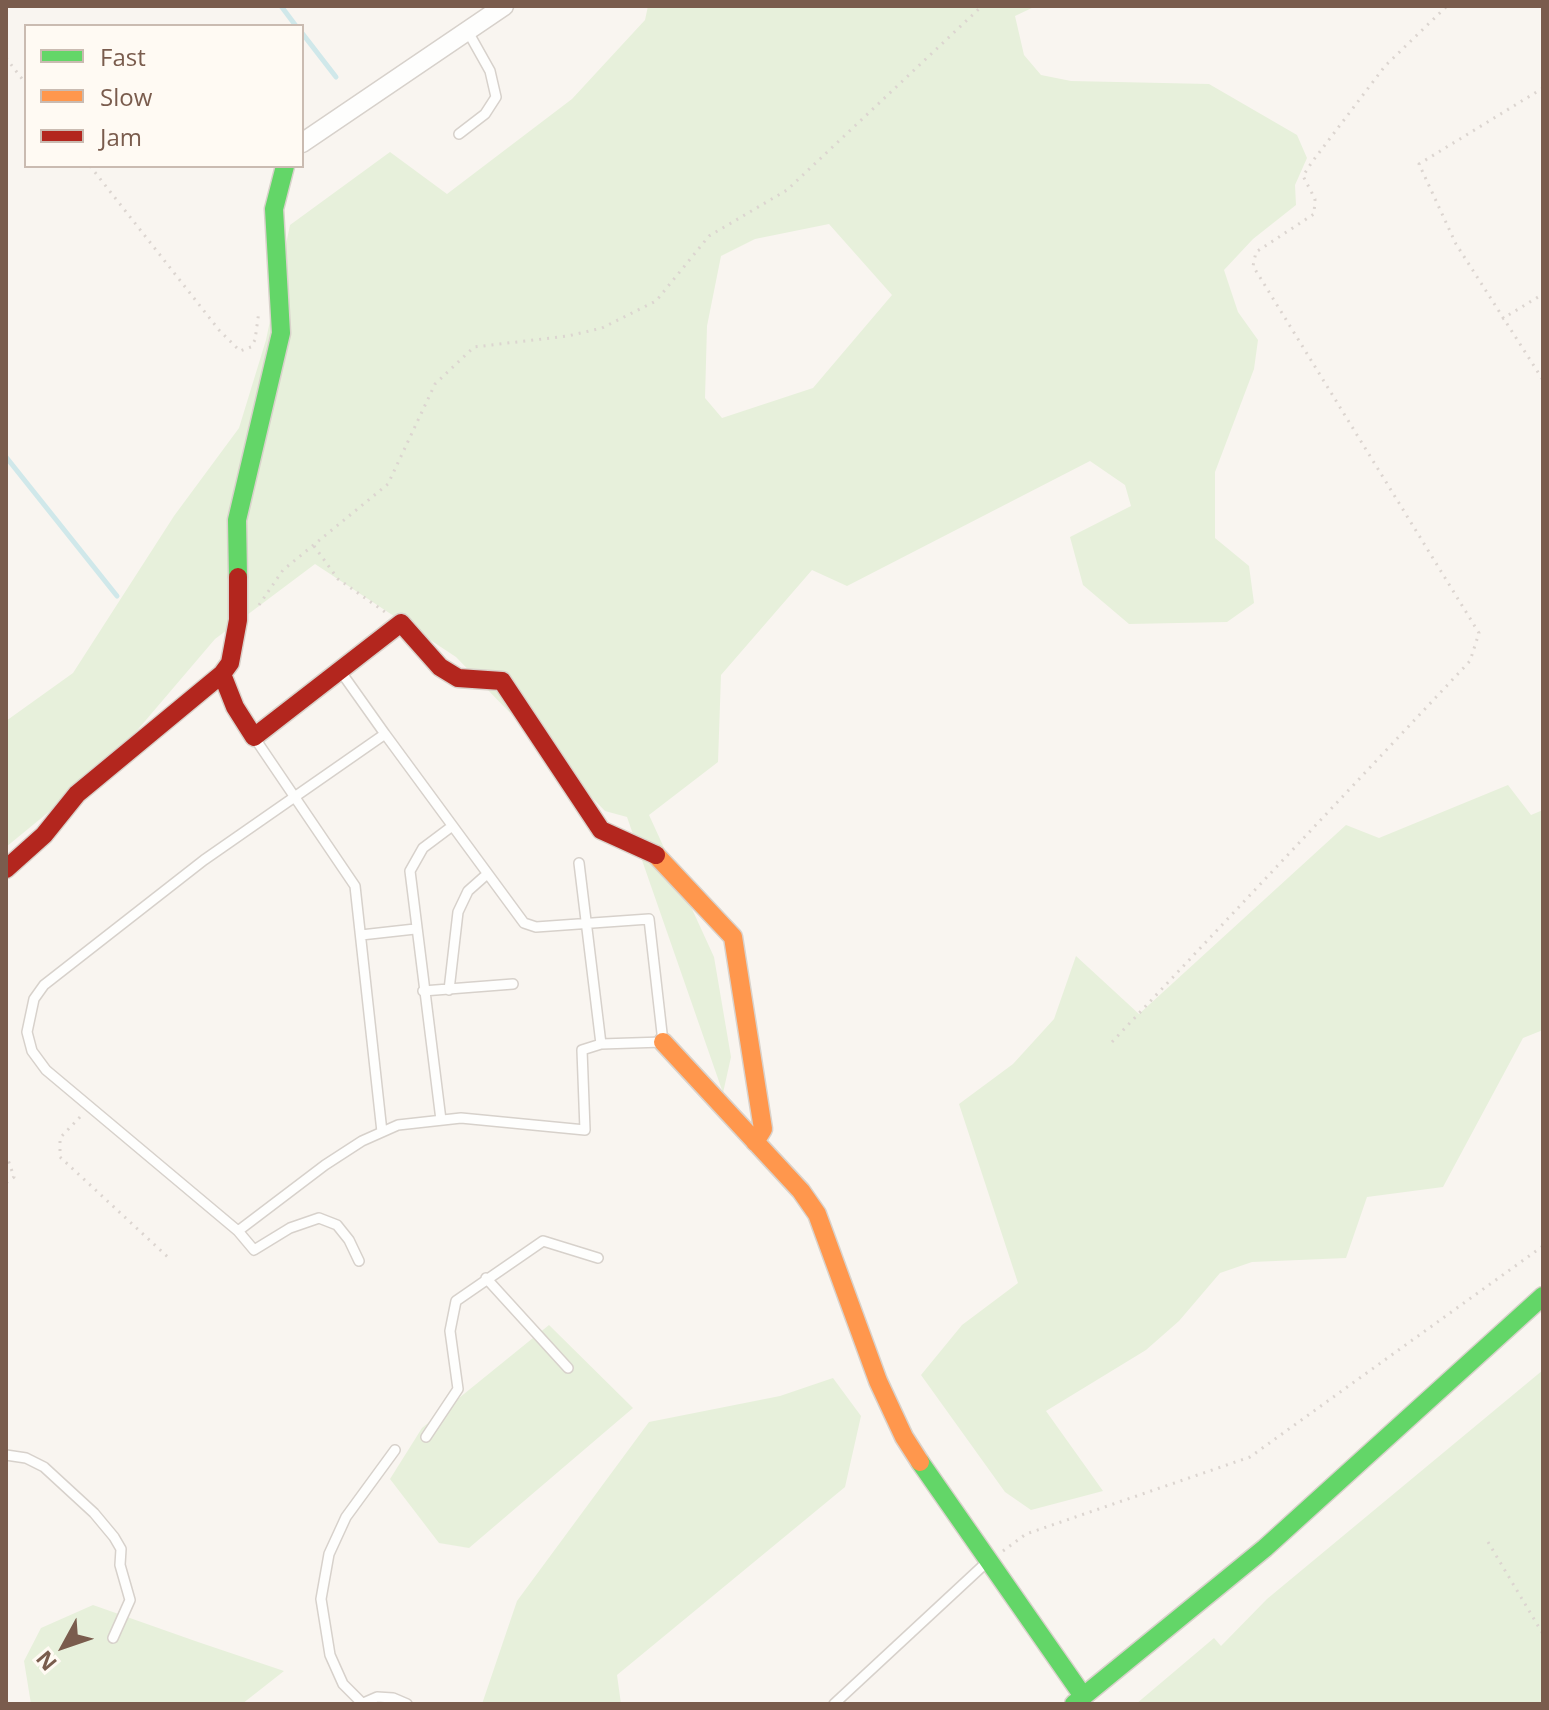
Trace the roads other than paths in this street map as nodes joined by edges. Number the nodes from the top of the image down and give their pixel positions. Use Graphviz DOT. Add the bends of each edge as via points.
graph roads {
  1 [pos="504,6"];
  2 [pos="467,30"];
  3 [pos="459,134"];
  4 [pos="304,142"];
  5 [pos="284,168"];
  6 [pos="341,672"];
  7 [pos="222,674"];
  8 [pos="385,734"];
  9 [pos="254,737"];
  10 [pos="295,797"];
  11 [pos="451,827"];
  12 [pos="579,863"];
  13 [pos="6,869"];
  14 [pos="486,875"];
  15 [pos="586,923"];
  16 [pos="415,929"];
  17 [pos="361,935"];
  18 [pos="513,984"];
  19 [pos="449,990"];
  20 [pos="423,991"];
  21 [pos="663,1042"];
  22 [pos="601,1044"];
  23 [pos="441,1120"];
  24 [pos="382,1132"];
  25 [pos="755,1142"];
  26 [pos="238,1231"];
  27 [pos="598,1258"];
  28 [pos="359,1261"];
  29 [pos="486,1278"];
  30 [pos="1543,1296"];
  31 [pos="568,1368"];
  32 [pos="426,1437"];
  33 [pos="395,1450"];
  34 [pos="6,1455"];
  35 [pos="987,1562"];
  36 [pos="113,1638"];
  37 [pos="1079,1700"];
  38 [pos="362,1704"];
  39 [pos="407,1704"];
  40 [pos="834,1704"];
  1 -- 2 [label="street"];
  2 -- 3 [label="lane" via="490,71 496,97 485,114"];
  2 -- 4 [label="street"];
  5 -- 7 [label="street" via="274,209 281,333 242,488 237,520 238,620 230,663"];
  6 -- 8 [label="lane"];
  6 -- 9 [label="street"];
  6 -- 25 [label="street" via="401,623 440,667 458,678 502,681 601,830 656,855 733,937 763,1129"];
  7 -- 9 [label="street"];
  7 -- 13 [label="street" via="77,794 44,835"];
  8 -- 10 [label="lane"];
  8 -- 11 [label="lane"];
  9 -- 10 [label="lane"];
  10 -- 17 [label="lane" via="355,886"];
  10 -- 26 [label="lane" via="44,985 34,999 27,1032 32,1051 46,1070"];
  11 -- 14 [label="lane"];
  11 -- 16 [label="lane" via="423,848 410,871"];
  12 -- 15 [label="lane"];
  14 -- 15 [label="lane" via="524,923"];
  14 -- 19 [label="lane" via="468,891 458,912"];
  15 -- 21 [label="lane" via="649,919"];
  15 -- 22 [label="lane"];
  16 -- 17 [label="lane"];
  16 -- 20 [label="lane"];
  17 -- 24 [label="lane"];
  18 -- 19 [label="lane"];
  19 -- 20 [label="lane"];
  20 -- 23 [label="lane"];
  21 -- 22 [label="lane"];
  21 -- 25 [label="street"];
  22 -- 23 [label="lane" via="589,1046 581,1056 585,1130"];
  23 -- 24 [label="lane"];
  24 -- 26 [label="lane" via="325,1165"];
  25 -- 35 [label="street" via="817,1214 895,1417"];
  26 -- 28 [label="lane" via="254,1250 319,1218 337,1225"];
  27 -- 29 [label="lane" via="543,1241"];
  29 -- 31 [label="lane"];
  29 -- 32 [label="lane" via="453,1305 450,1331 458,1389"];
  30 -- 37 [label="street" via="1265,1548"];
  33 -- 38 [label="lane" via="346,1517 329,1554 321,1599 330,1655 343,1684"];
  34 -- 36 [label="lane" via="44,1467 114,1537 130,1600"];
  35 -- 37 [label="street"];
  35 -- 40 [label="lane"];
  38 -- 39 [label="lane" via="377,1697"];
}
